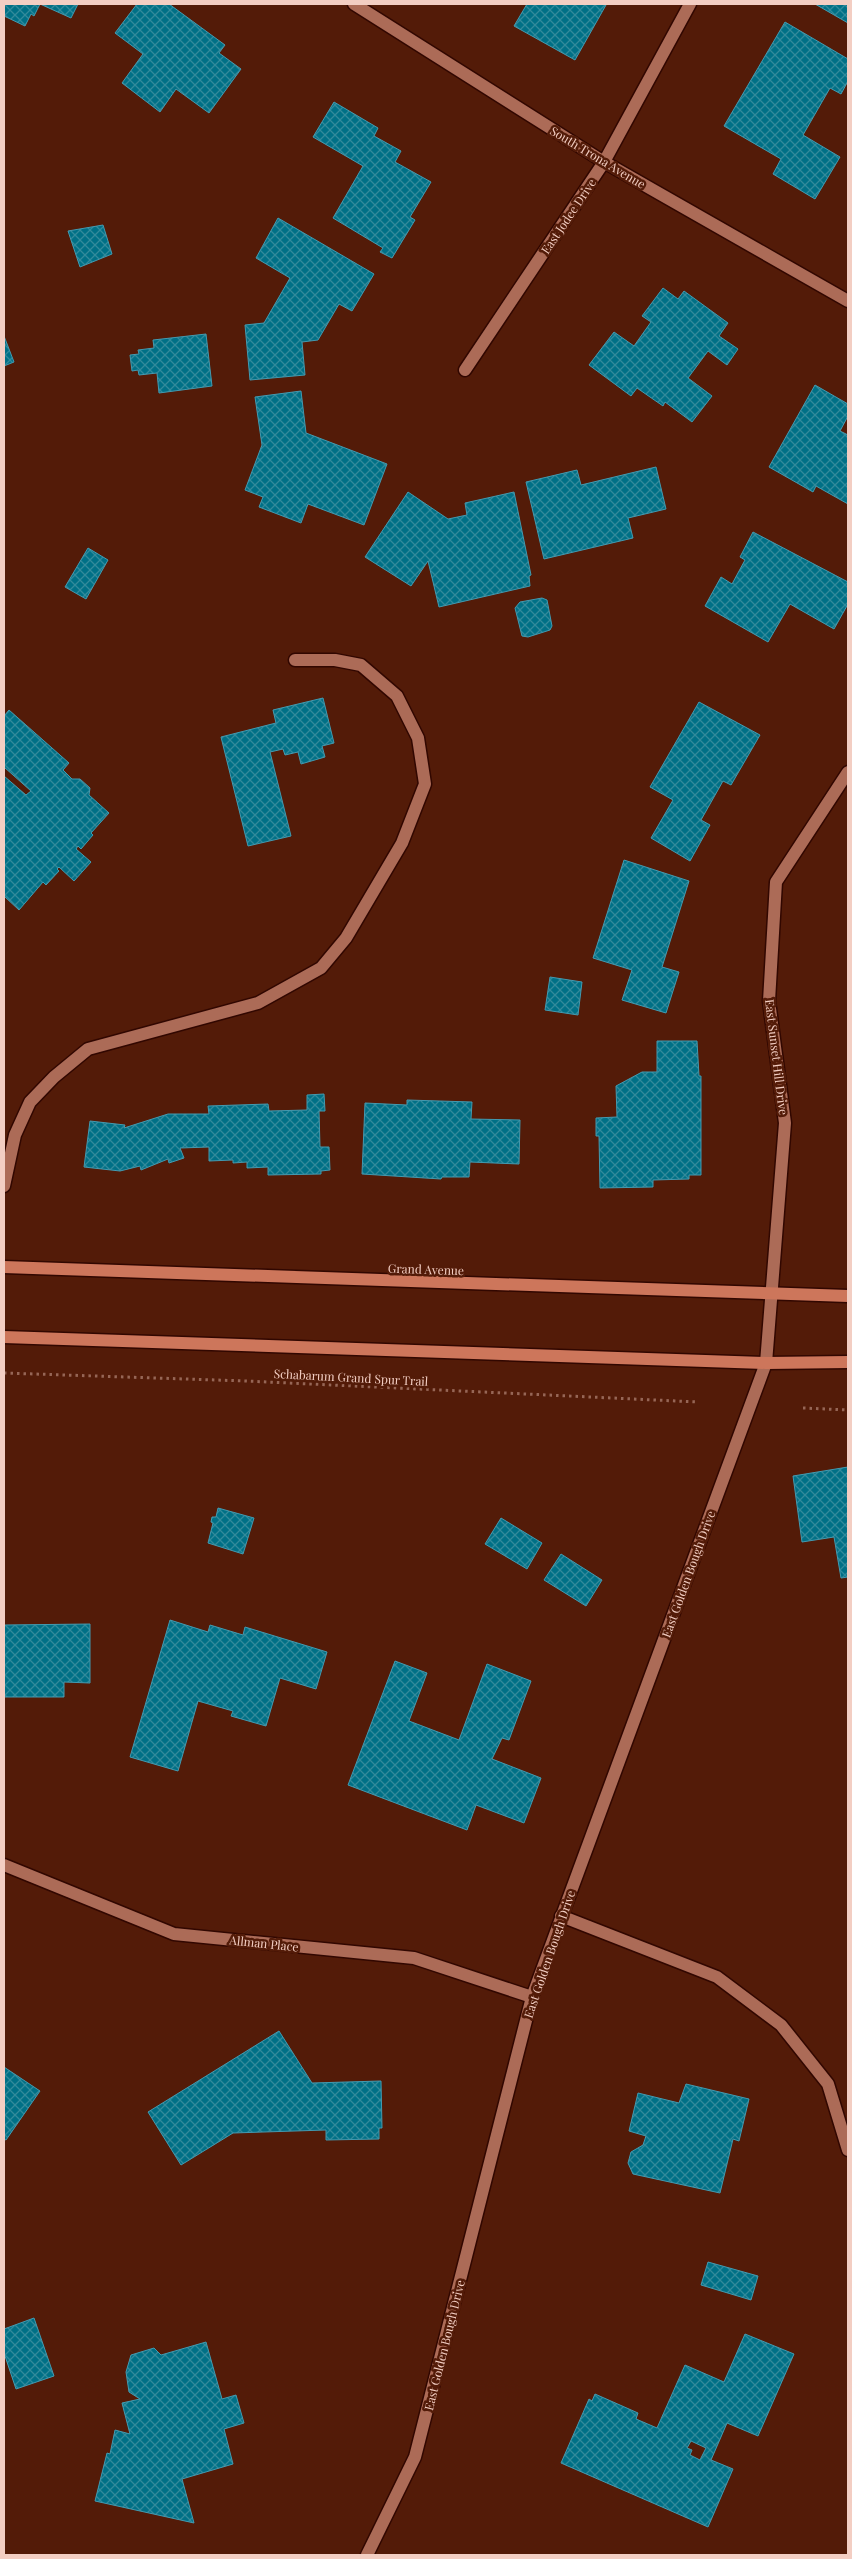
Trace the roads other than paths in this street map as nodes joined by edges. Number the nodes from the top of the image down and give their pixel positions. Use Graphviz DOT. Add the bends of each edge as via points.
graph roads {
  1 [pos="354,4"];
  2 [pos="690,4"];
  3 [pos="604,162"];
  4 [pos="848,301"];
  5 [pos="466,370"];
  6 [pos="296,660"];
  7 [pos="848,772"];
  8 [pos="4,1186"];
  9 [pos="4,1267"];
  10 [pos="771,1296"];
  11 [pos="848,1296"];
  12 [pos="4,1337"];
  13 [pos="848,1362"];
  14 [pos="766,1363"];
  15 [pos="4,1865"];
  16 [pos="560,1916"];
  17 [pos="532,1997"];
  18 [pos="848,2150"];
  19 [pos="367,2555"];
  1 -- 3 [label="street, South Trona Avenue"];
  2 -- 3 [label="street, East Jodee Drive"];
  3 -- 4 [label="street, South Trona Avenue"];
  3 -- 5 [label="street, East Jodee Drive"];
  6 -- 8 [label="street" via="335,660 361,665 397,696 418,738 425,784 402,843 346,938 321,968 258,1004 88,1049 54,1077 30,1102 15,1135"];
  7 -- 10 [label="street, East Sunset Hill Drive" via="776,882 769,1001 785,1123"];
  9 -- 10 [label="main road, Grand Avenue"];
  10 -- 11 [label="main road, Grand Avenue"];
  10 -- 14 [label="street, East Sunset Hill Drive"];
  12 -- 14 [label="main road"];
  13 -- 14 [label="main road"];
  14 -- 16 [label="street, East Golden Bough Drive"];
  15 -- 17 [label="street, Allman Place" via="174,1934 414,1958"];
  16 -- 17 [label="street, East Golden Bough Drive"];
  16 -- 18 [label="street" via="717,1977 781,2025 828,2084"];
  17 -- 19 [label="street, East Golden Bough Drive" via="415,2457"];
}
